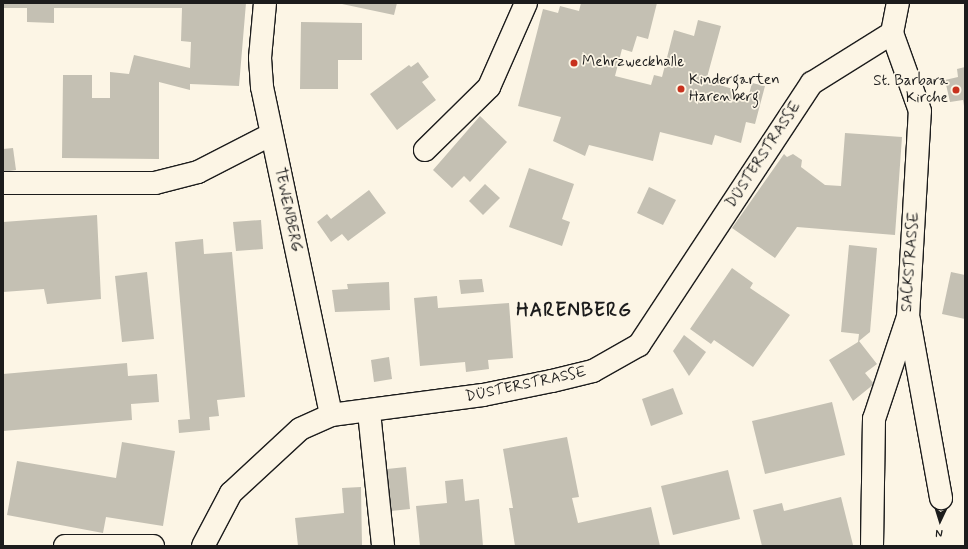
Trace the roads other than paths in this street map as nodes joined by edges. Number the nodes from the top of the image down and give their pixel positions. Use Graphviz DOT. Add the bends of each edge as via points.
graph roads {
  1 [pos="265,3"];
  2 [pos="526,3"];
  3 [pos="898,3"];
  4 [pos="892,33"];
  5 [pos="270,135"];
  6 [pos="425,150"];
  7 [pos="3,183"];
  8 [pos="908,317"];
  9 [pos="369,412"];
  10 [pos="331,415"];
  11 [pos="941,498"];
  12 [pos="65,546"];
  13 [pos="153,546"];
  14 [pos="203,546"];
  15 [pos="383,546"];
  16 [pos="872,546"];
  1 -- 5 [label="street, TEWENBERG" via="260,58"];
  2 -- 6 [label="street" via="489,87"];
  3 -- 4 [label="street"];
  4 -- 8 [label="street, SACKSTRASSE" via="920,111"];
  4 -- 9 [label="street, DÜSTERSTRASSE" via="812,83 639,345 594,371 483,395"];
  5 -- 7 [label="street" via="198,172 155,183"];
  5 -- 10 [label="street, TEWENBERG"];
  8 -- 11 [label="street"];
  8 -- 16 [label="street, SACKSTRASSE" via="874,420"];
  9 -- 10 [label="street, DÜSTERSTRASSE"];
  9 -- 15 [label="street"];
  10 -- 14 [label="street, DÜSTERSTRASSE" via="300,429 231,493"];
  12 -- 13 [label="street"];
}
